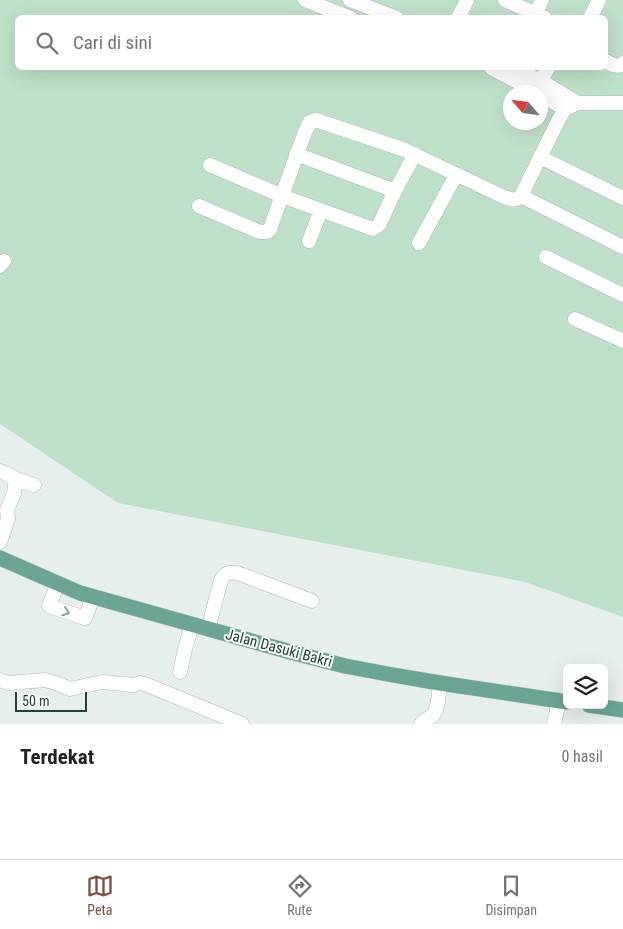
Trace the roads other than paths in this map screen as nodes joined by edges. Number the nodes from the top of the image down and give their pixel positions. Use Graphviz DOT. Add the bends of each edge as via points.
graph roads {
  1 [pos="304,0"];
  2 [pos="350,0"];
  3 [pos="467,0"];
  4 [pos="506,0"];
  5 [pos="542,0"];
  6 [pos="599,0"];
  7 [pos="343,15"];
  8 [pos="389,15"];
  9 [pos="460,15"];
  10 [pos="540,15"];
  11 [pos="592,15"];
  12 [pos="608,62"];
  13 [pos="623,63"];
  14 [pos="495,70"];
  15 [pos="516,70"];
  16 [pos="547,70"];
  17 [pos="530,85"];
  18 [pos="535,85"];
  19 [pos="542,85"];
  20 [pos="548,92"];
  21 [pos="548,95"];
  22 [pos="578,103"];
  23 [pos="623,103"];
  24 [pos="565,109"];
  25 [pos="296,154"];
  26 [pos="415,154"];
  27 [pos="540,157"];
  28 [pos="210,165"];
  29 [pos="456,175"];
  30 [pos="395,190"];
  31 [pos="282,196"];
  32 [pos="521,196"];
  33 [pos="623,198"];
  34 [pos="199,206"];
  35 [pos="321,210"];
  36 [pos="309,241"];
  37 [pos="419,243"];
  38 [pos="623,247"];
  39 [pos="546,257"];
  40 [pos="623,295"];
  41 [pos="575,319"];
  42 [pos="623,340"];
  43 [pos="0,471"];
  44 [pos="16,479"];
  45 [pos="34,485"];
  46 [pos="0,542"];
  47 [pos="0,559"];
  48 [pos="58,583"];
  49 [pos="93,597"];
  50 [pos="312,601"];
  51 [pos="192,625"];
  52 [pos="208,629"];
  53 [pos="180,672"];
  54 [pos="0,680"];
  55 [pos="440,683"];
  56 [pos="563,701"];
  57 [pos="608,708"];
  58 [pos="623,710"];
  59 [pos="242,724"];
  60 [pos="421,724"];
  61 [pos="554,724"];
  1 -- 7 [label="street"];
  2 -- 8 [label="street"];
  3 -- 9 [label="street"];
  4 -- 10 [label="street"];
  5 -- 10 [label="street"];
  6 -- 11 [label="street"];
  12 -- 13 [label="street" via="617,67"];
  14 -- 17 [label="street"];
  15 -- 18 [label="street"];
  16 -- 19 [label="street"];
  20 -- 22 [label="street"];
  21 -- 24 [label="street"];
  22 -- 23 [label="street"];
  22 -- 24 [label="street"];
  24 -- 27 [label="street"];
  25 -- 26 [label="street" via="312,120"];
  25 -- 30 [label="street"];
  25 -- 31 [label="street"];
  26 -- 29 [label="street"];
  26 -- 30 [label="street"];
  27 -- 32 [label="street"];
  27 -- 33 [label="street"];
  28 -- 31 [label="street"];
  29 -- 32 [label="street" via="512,200"];
  29 -- 37 [label="street"];
  30 -- 35 [label="street" via="379,225 373,229"];
  31 -- 34 [label="street" via="267,232"];
  31 -- 35 [label="street"];
  32 -- 38 [label="street"];
  35 -- 36 [label="street"];
  39 -- 40 [label="street"];
  41 -- 42 [label="street"];
  43 -- 44 [label="street"];
  44 -- 45 [label="street"];
  44 -- 46 [label="street"];
  47 -- 48 [label="main road, Jalan Dasuki Bakri"];
  48 -- 49 [label="main road, Jalan Dasuki Bakri"];
  48 -- 49 [label="street, one-way" via="49,606 85,618"];
  49 -- 51 [label="main road, Jalan Dasuki Bakri"];
  50 -- 52 [label="street" via="230,572 221,580"];
  51 -- 52 [label="main road, Jalan Dasuki Bakri"];
  51 -- 53 [label="street"];
  52 -- 55 [label="main road, Jalan Dasuki Bakri" via="345,666"];
  54 -- 59 [label="street" via="8,683 45,680 70,689 102,682 140,683"];
  55 -- 56 [label="main road, Jalan Dasuki Bakri"];
  55 -- 60 [label="street" via="436,710"];
  56 -- 61 [label="street"];
  57 -- 58 [label="main road"];
}
